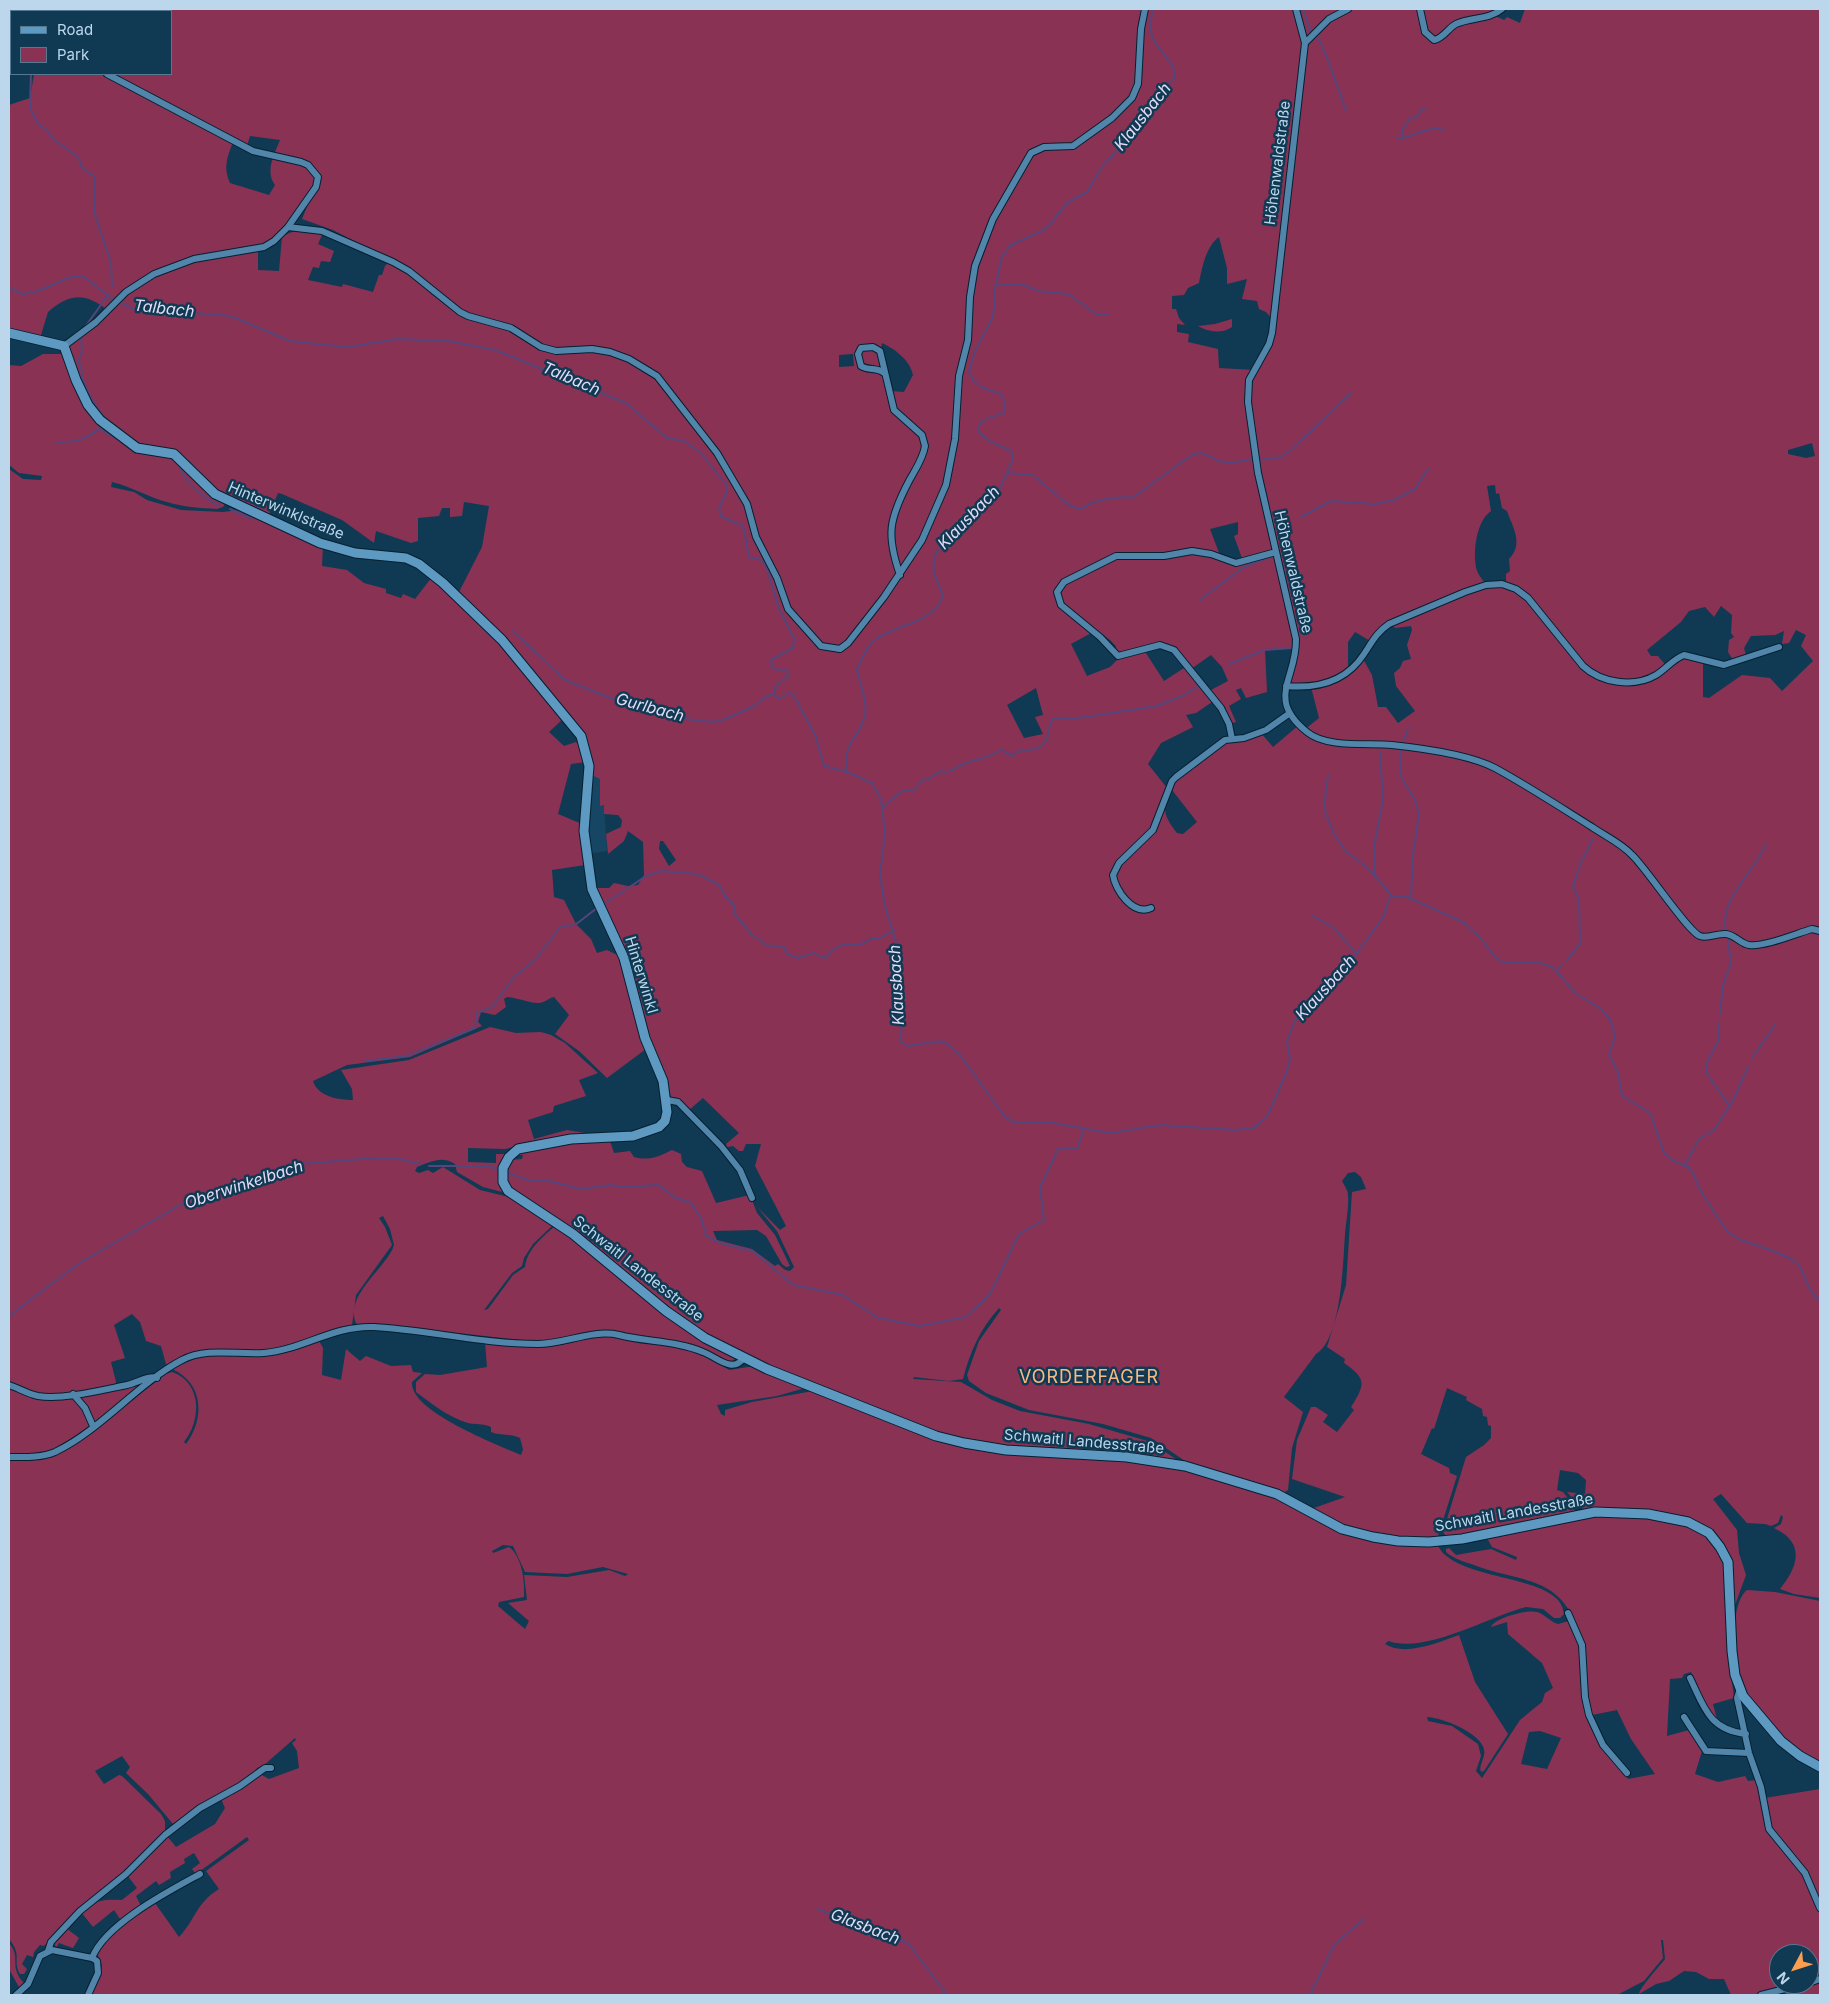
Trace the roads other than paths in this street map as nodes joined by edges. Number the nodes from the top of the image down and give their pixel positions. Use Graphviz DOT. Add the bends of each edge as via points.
graph roads {
  1 [pos="1145,9"];
  2 [pos="1296,9"];
  3 [pos="1348,9"];
  4 [pos="1420,9"];
  5 [pos="1502,9"];
  6 [pos="1305,44"];
  7 [pos="109,75"];
  8 [pos="288,227"];
  9 [pos="9,333"];
  10 [pos="64,346"];
  11 [pos="884,374"];
  12 [pos="1276,552"];
  13 [pos="900,575"];
  14 [pos="1779,648"];
  15 [pos="1286,686"];
  16 [pos="1290,713"];
  17 [pos="563,714"];
  18 [pos="1232,738"];
  19 [pos="1151,908"];
  20 [pos="1820,931"];
  21 [pos="667,1100"];
  22 [pos="656,1128"];
  23 [pos="752,1198"];
  24 [pos="744,1358"];
  25 [pos="157,1378"];
  26 [pos="9,1385"];
  27 [pos="73,1394"];
  28 [pos="92,1426"];
  29 [pos="9,1457"];
  30 [pos="1568,1613"];
  31 [pos="1690,1678"];
  32 [pos="1740,1689"];
  33 [pos="1684,1717"];
  34 [pos="1746,1734"];
  35 [pos="1749,1753"];
  36 [pos="1820,1767"];
  37 [pos="271,1768"];
  38 [pos="1627,1773"];
  39 [pos="200,1874"];
  40 [pos="1820,1908"];
  41 [pos="48,1951"];
  42 [pos="92,1958"];
  43 [pos="16,1995"];
  44 [pos="88,1995"];
  1 -- 13 [label="street" via="1138,84 1132,98 1073,146 1044,147 1031,153 993,219 974,273 949,474 930,525"];
  2 -- 6 [label="street, Höhenwaldstraße"];
  3 -- 6 [label="street" via="1329,19"];
  4 -- 5 [label="street" via="1425,32 1434,40 1442,38 1458,23 1490,16"];
  6 -- 12 [label="street, Höhenwaldstraße" via="1272,333 1247,390 1256,460"];
  7 -- 8 [label="street" via="253,151 308,166 318,177 316,187"];
  8 -- 10 [label="street" via="269,245 187,261 154,274 117,300 96,322"];
  8 -- 13 [label="street" via="322,231 393,262 460,312 511,328 541,347 556,351 592,349 610,352 657,376 717,453 748,504 756,537 777,578 788,609 821,646 834,650 843,648"];
  9 -- 10 [label="street"];
  10 -- 17 [label="street, Hinterwinklstraße" via="88,405 119,435 143,450 174,454 214,494 320,543 355,553 417,562 496,635"];
  11 -- 11 [label="street" via="878,349 861,348 858,354 861,366 879,369"];
  11 -- 13 [label="street" via="894,410 922,435 925,446 890,531"];
  12 -- 15 [label="street, Höhenwaldstraße" via="1296,639"];
  12 -- 18 [label="street" via="1236,563 1192,551 1164,556 1116,556 1069,579 1060,585 1057,592 1061,605 1104,640 1118,656 1160,645 1174,650 1221,708"];
  14 -- 15 [label="street" via="1724,665 1684,655 1644,681 1606,680 1593,675 1579,663 1524,594 1507,585 1492,584 1391,623 1378,633 1351,669 1332,683"];
  15 -- 16 [label="street, Höhenwaldstraße" via="1284,700"];
  16 -- 18 [label="street" via="1266,730 1244,738"];
  16 -- 20 [label="street, Höhenwaldstraße" via="1306,732 1322,741 1415,748 1467,758 1494,768 1623,846 1643,866 1697,935 1727,934 1748,945 1812,929"];
  17 -- 21 [label="street, Hinterwinkl" via="581,736 589,760 590,782 584,831 593,894 624,958 645,1038 662,1077"];
  18 -- 19 [label="street" via="1207,752 1172,781 1154,830 1113,872 1116,888 1127,901 1142,910"];
  21 -- 22 [label="street, Hinterwinkl" via="666,1119"];
  21 -- 23 [label="street" via="678,1102 721,1146 740,1170"];
  22 -- 24 [label="street, Schwaitl Landesstraße" via="628,1137 571,1138 521,1147 505,1163 504,1184 512,1195 573,1234 680,1322"];
  24 -- 25 [label="street" via="731,1366 686,1346 605,1333 530,1344 371,1327 332,1332 266,1353 197,1354"];
  24 -- 32 [label="street, Schwaitl Landesstraße" via="936,1436 1006,1450 1127,1457 1185,1466 1265,1489 1336,1526 1373,1537 1417,1542 1448,1540 1605,1512 1648,1514 1688,1522 1709,1533 1728,1562 1732,1651"];
  25 -- 27 [label="street" via="152,1376 98,1392"];
  25 -- 28 [label="street"];
  26 -- 27 [label="street" via="37,1396"];
  27 -- 28 [label="street"];
  28 -- 29 [label="street" via="55,1452 35,1457"];
  30 -- 38 [label="street" via="1582,1645 1584,1697 1589,1715 1603,1745"];
  31 -- 34 [label="street" via="1708,1716 1715,1723 1732,1733"];
  32 -- 34 [label="street" via="1737,1698"];
  32 -- 36 [label="street, Schwaitl Landesstraße" via="1774,1735"];
  33 -- 35 [label="street" via="1706,1752"];
  34 -- 35 [label="street"];
  35 -- 40 [label="street" via="1761,1787 1769,1830 1805,1873"];
  37 -- 41 [label="street" via="265,1768 200,1808 165,1835 126,1874 80,1911 51,1942"];
  39 -- 42 [label="street" via="122,1924 98,1946"];
  41 -- 42 [label="street"];
  41 -- 43 [label="street" via="40,1956 28,1984"];
  42 -- 44 [label="street" via="99,1969"];
}
